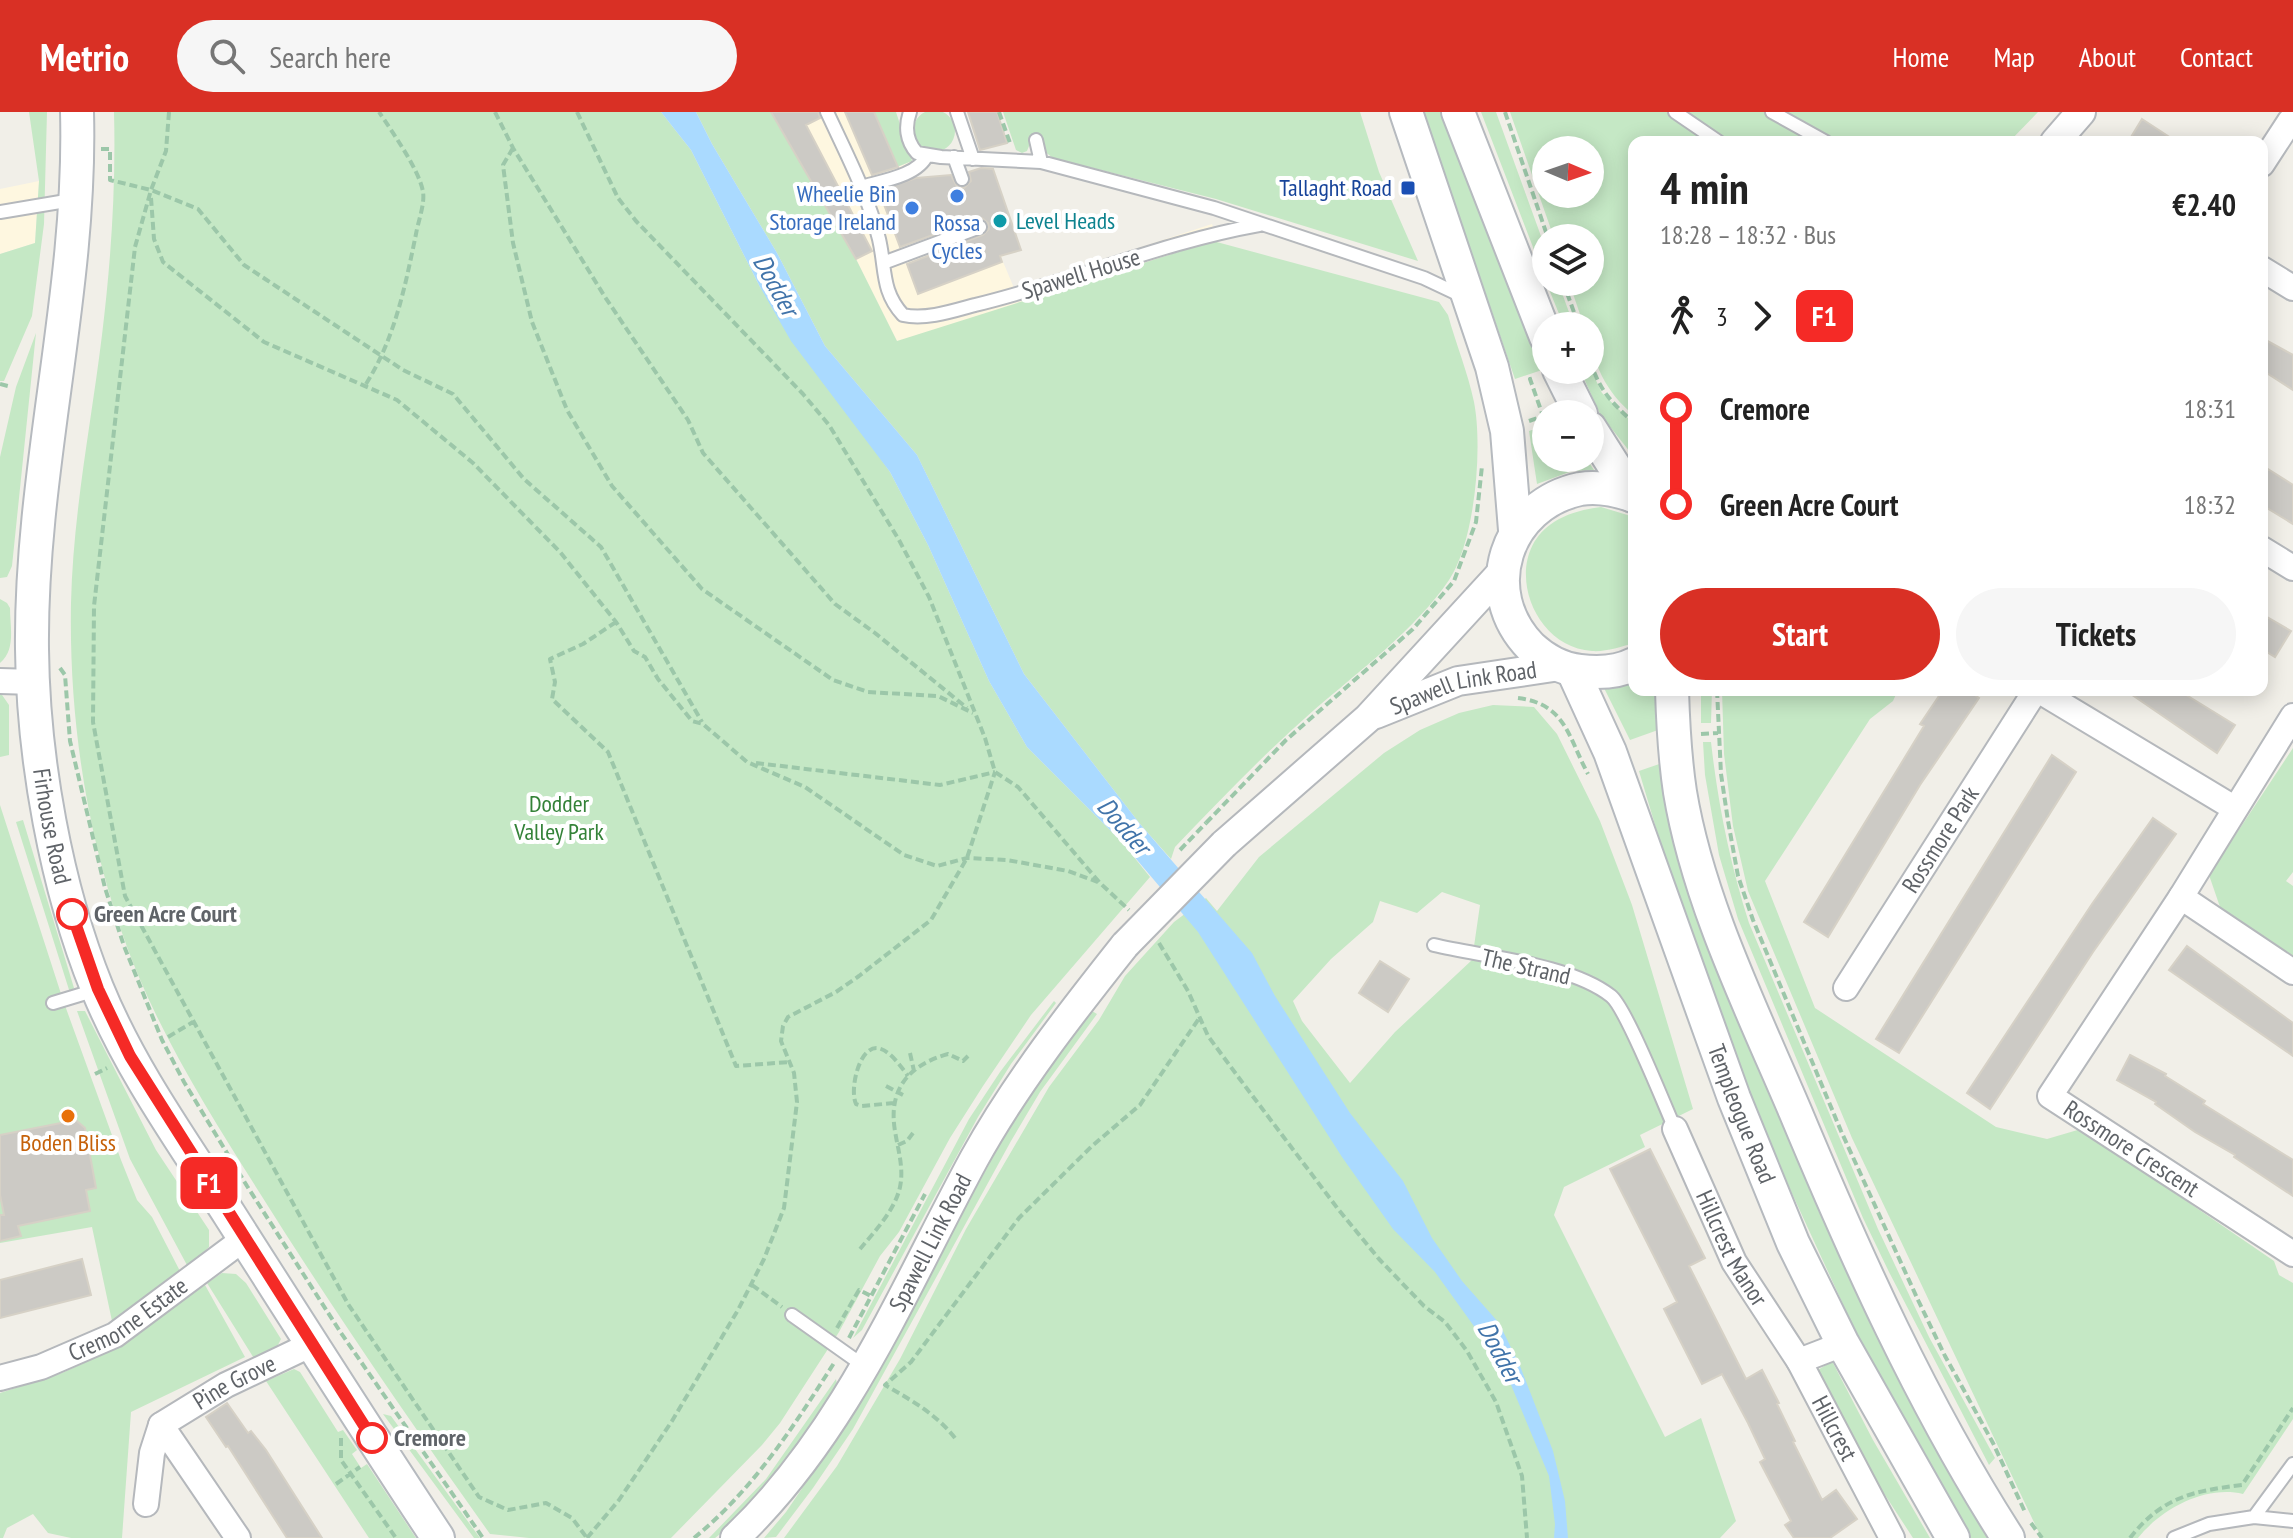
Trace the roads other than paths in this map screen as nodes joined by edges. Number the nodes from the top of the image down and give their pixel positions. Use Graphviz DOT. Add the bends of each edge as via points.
graph roads {
  1 [pos="77,112"];
  2 [pos="827,112"];
  3 [pos="910,112"];
  4 [pos="957,112"];
  5 [pos="1406,112"];
  6 [pos="1458,112"];
  7 [pos="1675,112"];
  8 [pos="1772,112"];
  9 [pos="2081,112"];
  10 [pos="2286,118"];
  11 [pos="1710,136"];
  12 [pos="1813,136"];
  13 [pos="2060,136"];
  14 [pos="1036,140"];
  15 [pos="2268,152"];
  16 [pos="927,155"];
  17 [pos="954,157"];
  18 [pos="973,159"];
  19 [pos="1041,162"];
  20 [pos="962,179"];
  21 [pos="861,187"];
  22 [pos="77,199"];
  23 [pos="0,212"];
  24 [pos="1263,225"];
  25 [pos="980,227"];
  26 [pos="883,263"];
  27 [pos="1439,265"];
  28 [pos="2268,273"];
  29 [pos="2293,288"];
  30 [pos="1473,306"];
  31 [pos="1536,312"];
  32 [pos="1604,450"];
  33 [pos="1628,487"];
  34 [pos="1628,494"];
  35 [pos="1515,530"];
  36 [pos="2268,553"];
  37 [pos="2293,568"];
  38 [pos="1503,571"];
  39 [pos="1628,666"];
  40 [pos="1566,668"];
  41 [pos="46,673"];
  42 [pos="0,681"];
  43 [pos="1673,696"];
  44 [pos="2033,696"];
  45 [pos="2047,696"];
  46 [pos="2293,716"];
  47 [pos="1368,718"];
  48 [pos="2234,808"];
  49 [pos="2181,897"];
  50 [pos="1434,945"];
  51 [pos="2293,972"];
  52 [pos="1846,988"];
  53 [pos="98,989"];
  54 [pos="53,1003"];
  55 [pos="1675,1129"];
  56 [pos="245,1238"];
  57 [pos="2293,1254"];
  58 [pos="792,1315"];
  59 [pos="1843,1344"];
  60 [pos="310,1345"];
  61 [pos="1799,1361"];
  62 [pos="864,1367"];
  63 [pos="0,1378"];
  64 [pos="161,1425"];
  65 [pos="2293,1464"];
  66 [pos="146,1504"];
  67 [pos="2254,1517"];
  68 [pos="2293,1521"];
  69 [pos="238,1538"];
  70 [pos="438,1538"];
  71 [pos="735,1538"];
  72 [pos="1892,1538"];
  73 [pos="1953,1538"];
  74 [pos="2008,1538"];
  75 [pos="2174,1538"];
  1 -- 22 [label="main road, Firhouse Road"];
  2 -- 21 [label="lane"];
  3 -- 16 [label="lane" via="911,145"];
  4 -- 18 [label="lane"];
  5 -- 27 [label="main road"];
  6 -- 31 [label="main road"];
  7 -- 11 [label="lane"];
  8 -- 12 [label="lane"];
  9 -- 13 [label="street"];
  10 -- 15 [label="street"];
  14 -- 19 [label="lane"];
  16 -- 17 [label="lane, Spawell House"];
  16 -- 21 [label="lane" via="914,170"];
  17 -- 18 [label="lane, Spawell House"];
  17 -- 20 [label="lane"];
  18 -- 19 [label="lane, Spawell House"];
  19 -- 24 [label="lane, Spawell House"];
  21 -- 26 [label="lane"];
  22 -- 23 [label="lane"];
  22 -- 41 [label="main road, Firhouse Road" via="38,528 32,647"];
  24 -- 26 [label="lane, Spawell House" via="1216,233 994,301 924,316 911,317 891,301"];
  24 -- 27 [label="lane, Spawell House"];
  25 -- 26 [label="lane"];
  27 -- 30 [label="main road"];
  27 -- 30 [label="lane, Spawell House" via="1448,288"];
  28 -- 29 [label="street"];
  30 -- 35 [label="main road" via="1506,427"];
  32 -- 33 [label="main road"];
  34 -- 35 [label="main road" via="1582,489 1557,496"];
  35 -- 38 [label="main road"];
  36 -- 37 [label="street"];
  38 -- 40 [label="main road" via="1503,593 1522,637 1539,654"];
  38 -- 47 [label="street, Spawell Link Road"];
  39 -- 40 [label="main road" via="1600,673"];
  40 -- 47 [label="street, Spawell Link Road" via="1458,681"];
  40 -- 59 [label="main road, Templeogue Road" via="1610,752 1734,1098 1793,1243"];
  41 -- 42 [label="street"];
  41 -- 53 [label="main road, Firhouse Road" via="49,820 78,936"];
  43 -- 74 [label="main road, Templeogue Road" via="1681,793 1700,873 1738,975 1846,1232 1933,1406"];
  44 -- 52 [label="street, Rossmore Park"];
  45 -- 48 [label="street, Rossmore Park"];
  46 -- 48 [label="street, Rossmore Crescent"];
  47 -- 62 [label="street, Spawell Link Road, bridge" via="1215,833 1075,1009 976,1156"];
  48 -- 49 [label="street, Rossmore Crescent"];
  49 -- 51 [label="street"];
  49 -- 57 [label="street, Rossmore Crescent" via="2050,1096"];
  50 -- 55 [label="lane, The Strand" via="1548,969 1612,997"];
  53 -- 54 [label="lane"];
  53 -- 56 [label="main road, Firhouse Road" via="130,1056"];
  55 -- 61 [label="street, Hillcrest Manor" via="1734,1262"];
  56 -- 60 [label="main road, Firhouse Road"];
  56 -- 63 [label="street, Cremorne Estate" via="115,1335 41,1367"];
  58 -- 62 [label="lane"];
  59 -- 61 [label="street"];
  59 -- 73 [label="main road, Templeogue Road"];
  60 -- 64 [label="street, Pine Grove" via="226,1385"];
  60 -- 70 [label="main road, Firhouse Road"];
  61 -- 72 [label="street, Hillcrest"];
  62 -- 71 [label="street, Spawell Link Road" via="825,1433"];
  64 -- 66 [label="street"];
  64 -- 69 [label="street"];
  65 -- 67 [label="lane"];
  67 -- 68 [label="lane"];
  67 -- 75 [label="lane" via="2209,1524"];
}
